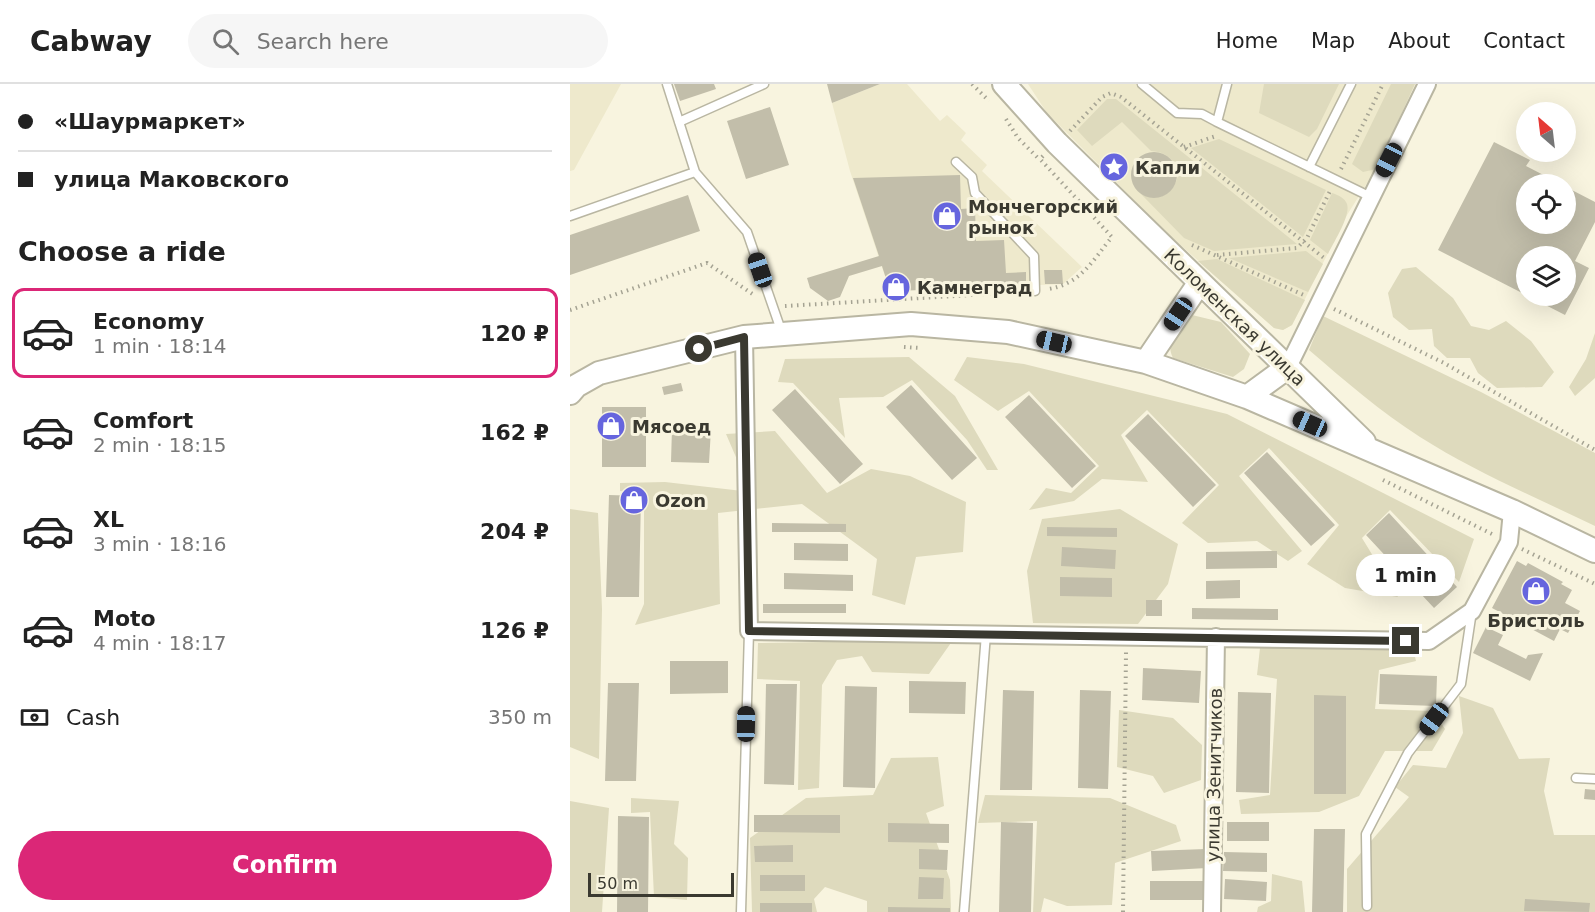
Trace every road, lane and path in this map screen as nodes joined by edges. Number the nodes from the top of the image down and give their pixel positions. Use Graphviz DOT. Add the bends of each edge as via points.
graph roads {
  1 [pos="667,84"];
  2 [pos="764,84"];
  3 [pos="972,84"];
  4 [pos="1004,84"];
  5 [pos="1142,84"];
  6 [pos="1227,84"];
  7 [pos="1351,84"];
  8 [pos="1383,84"];
  9 [pos="1427,84"];
  10 [pos="1126,90"];
  11 [pos="1121,97"];
  12 [pos="995,107"];
  13 [pos="1002,114"];
  14 [pos="679,122"];
  15 [pos="1217,122"];
  16 [pos="1064,136"];
  17 [pos="1080,137"];
  18 [pos="1040,159"];
  19 [pos="956,162"];
  20 [pos="1309,167"];
  21 [pos="695,172"];
  22 [pos="1335,180"];
  23 [pos="1371,197"];
  24 [pos="570,216"];
  25 [pos="1304,243"];
  26 [pos="1191,244"];
  27 [pos="1216,255"];
  28 [pos="1336,267"];
  29 [pos="1200,282"];
  30 [pos="1035,291"];
  31 [pos="1319,302"];
  32 [pos="773,307"];
  33 [pos="570,310"];
  34 [pos="782,333"];
  35 [pos="744,337"];
  36 [pos="894,347"];
  37 [pos="928,348"];
  38 [pos="1146,362"];
  39 [pos="1288,367"];
  40 [pos="570,393"];
  41 [pos="1247,397"];
  42 [pos="1595,450"];
  43 [pos="1373,452"];
  44 [pos="1375,476"];
  45 [pos="1512,511"];
  46 [pos="1509,542"];
  47 [pos="1595,551"];
  48 [pos="1595,584"];
  49 [pos="1472,611"];
  50 [pos="749,631"];
  51 [pos="986,633"];
  52 [pos="1126,636"];
  53 [pos="1216,637"];
  54 [pos="1576,778"];
  55 [pos="1595,779"];
  56 [pos="1367,906"];
  57 [pos="741,912"];
  58 [pos="964,912"];
  59 [pos="1123,912"];
  60 [pos="1212,912"];
  1 -- 14 [label="lane"];
  2 -- 14 [label="lane"];
  3 -- 12 [label="path"];
  4 -- 16 [label="street, Коломенская улица"];
  5 -- 15 [label="lane" via="1177,113 1202,114"];
  6 -- 15 [label="lane"];
  7 -- 20 [label="lane"];
  8 -- 22 [label="path"];
  9 -- 23 [label="street"];
  10 -- 11 [label="path"];
  11 -- 16 [label="path" via="1111,93 1102,97"];
  11 -- 25 [label="path"];
  13 -- 18 [label="path" via="1018,138"];
  14 -- 21 [label="lane"];
  15 -- 20 [label="lane"];
  16 -- 17 [label="path"];
  16 -- 18 [label="path"];
  16 -- 29 [label="street, Коломенская улица"];
  18 -- 30 [label="path" via="1112,237 1081,275 1064,287"];
  19 -- 30 [label="lane" via="972,177 975,193 1034,256"];
  20 -- 22 [label="lane"];
  21 -- 24 [label="lane"];
  21 -- 32 [label="lane" via="747,232"];
  22 -- 23 [label="lane"];
  22 -- 25 [label="path"];
  23 -- 28 [label="street"];
  25 -- 27 [label="path" via="1297,248"];
  25 -- 28 [label="path"];
  26 -- 27 [label="path"];
  27 -- 31 [label="path"];
  28 -- 31 [label="street"];
  29 -- 38 [label="street"];
  29 -- 39 [label="street, Коломенская улица"];
  30 -- 32 [label="path"];
  31 -- 39 [label="street"];
  31 -- 42 [label="path" via="1444,363"];
  32 -- 33 [label="path" via="707,263"];
  32 -- 34 [label="lane"];
  34 -- 35 [label="street"];
  34 -- 38 [label="street" via="921,325 1008,332"];
  35 -- 40 [label="street" via="598,373"];
  35 -- 50 [label="street"];
  36 -- 37 [label="path"];
  38 -- 41 [label="street"];
  39 -- 41 [label="street"];
  39 -- 43 [label="street, Коломенская улица"];
  41 -- 43 [label="street"];
  43 -- 45 [label="street, Коломенская улица"];
  44 -- 46 [label="path"];
  45 -- 46 [label="street"];
  45 -- 47 [label="street, Коломенская улица"];
  46 -- 48 [label="path"];
  46 -- 49 [label="street"];
  49 -- 53 [label="street" via="1429,641"];
  49 -- 56 [label="lane" via="1461,684 1408,753 1366,834"];
  50 -- 51 [label="street"];
  50 -- 57 [label="lane"];
  51 -- 52 [label="street"];
  51 -- 58 [label="lane"];
  52 -- 53 [label="street"];
  52 -- 59 [label="path"];
  53 -- 60 [label="street, улица Зенитчиков"];
  54 -- 55 [label="lane"];
}
